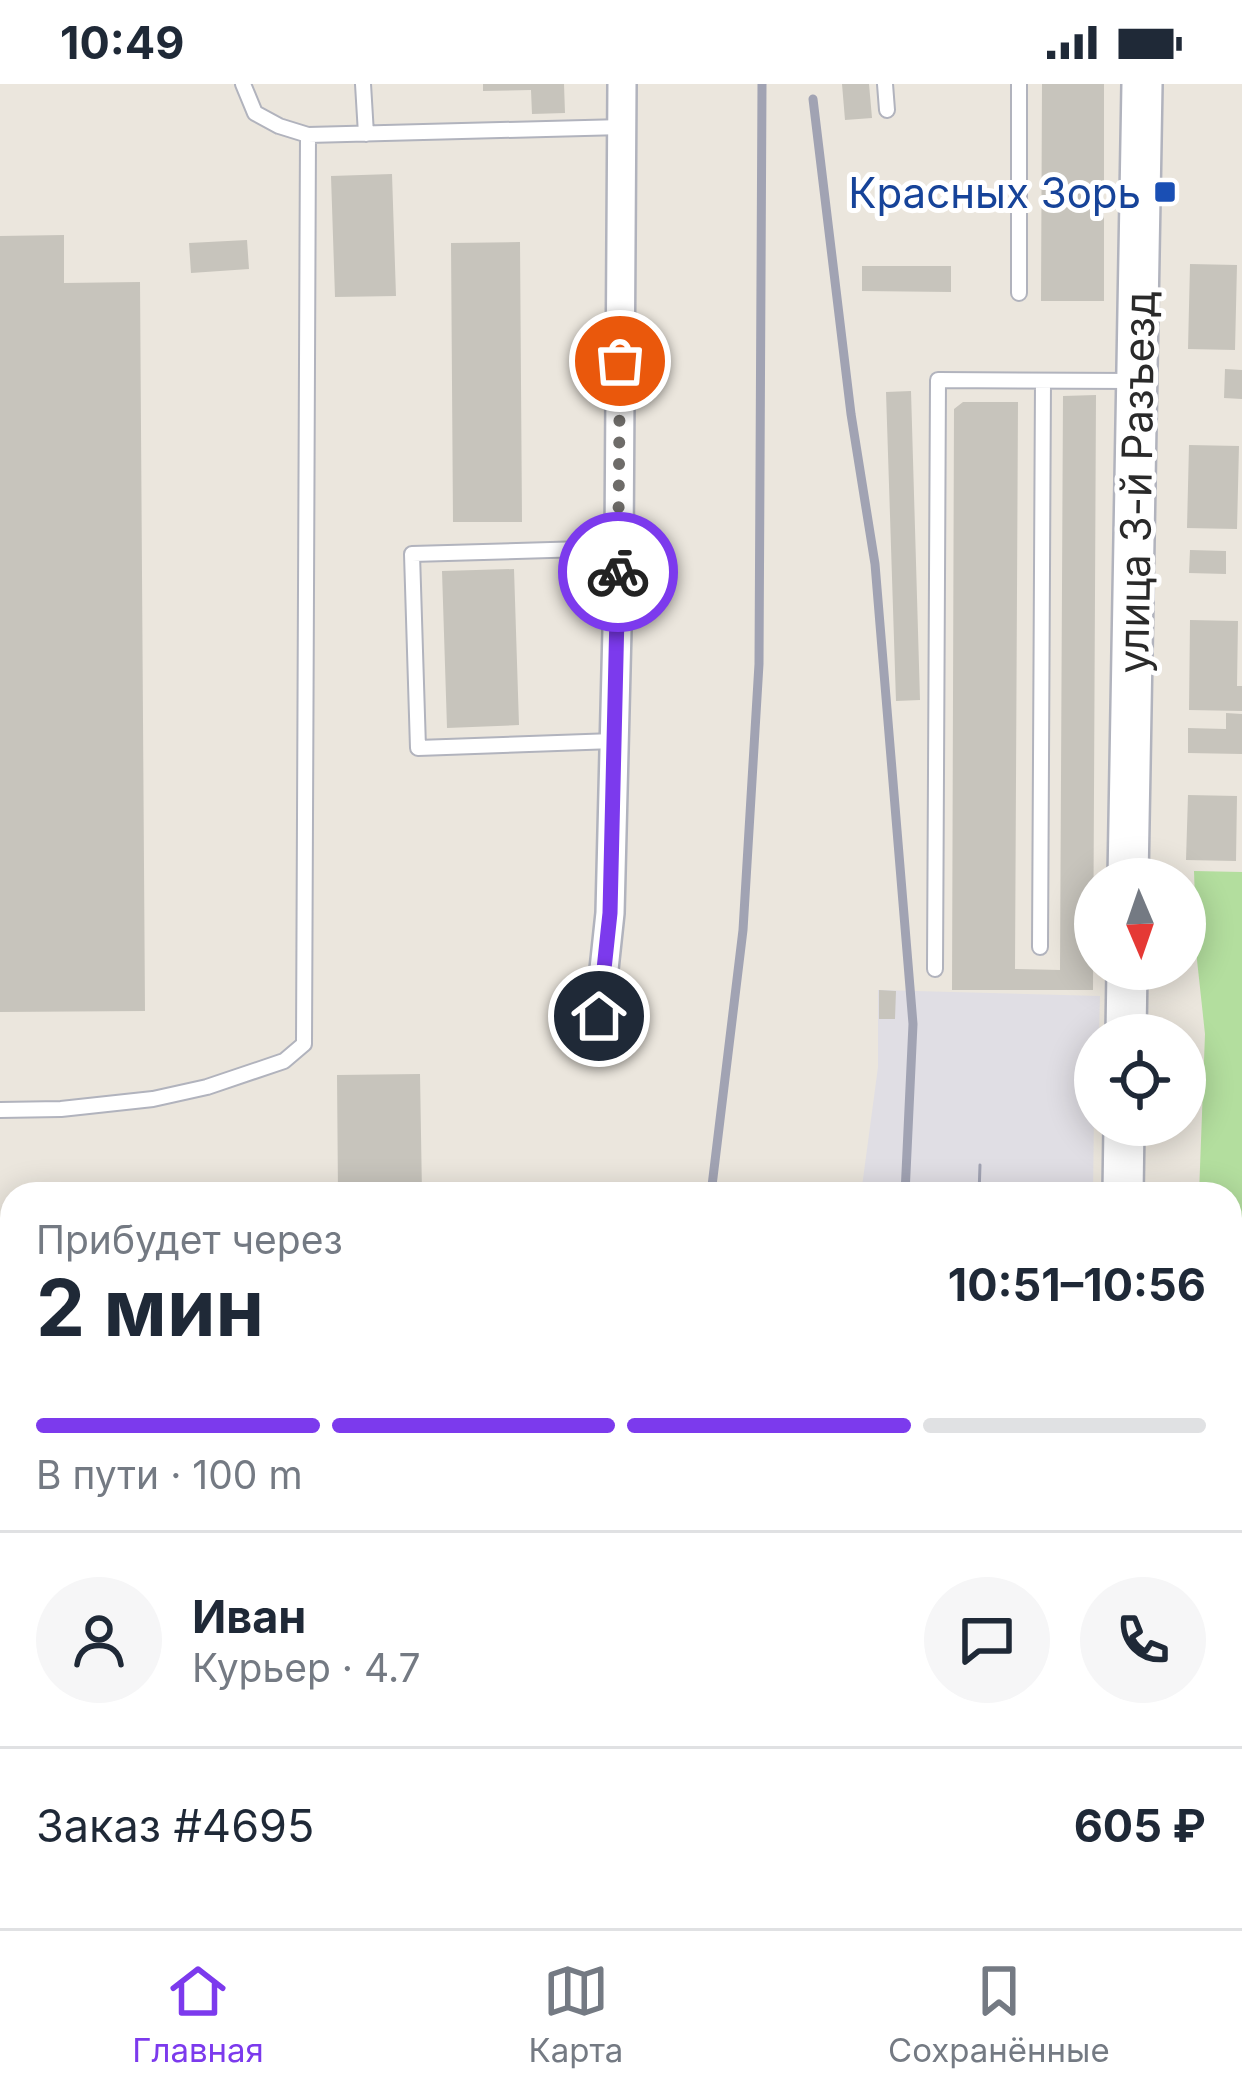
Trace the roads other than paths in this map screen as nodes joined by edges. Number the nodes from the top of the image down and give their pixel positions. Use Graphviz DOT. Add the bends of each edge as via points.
graph roads {
  1 [pos="243,84"];
  2 [pos="363,84"];
  3 [pos="622,84"];
  4 [pos="885,84"];
  5 [pos="1019,84"];
  6 [pos="1142,84"];
  7 [pos="886,110"];
  8 [pos="622,128"];
  9 [pos="367,134"];
  10 [pos="308,135"];
  11 [pos="1019,293"];
  12 [pos="1043,381"];
  13 [pos="1138,381"];
  14 [pos="619,548"];
  15 [pos="614,741"];
  16 [pos="1129,858"];
  17 [pos="1040,947"];
  18 [pos="934,969"];
  19 [pos="599,1016"];
  20 [pos="0,1110"];
  21 [pos="1124,1146"];
  22 [pos="1123,1182"];
  1 -- 10 [label="lane" via="255,113"];
  2 -- 9 [label="lane"];
  3 -- 8 [label="street"];
  4 -- 7 [label="lane"];
  5 -- 11 [label="lane"];
  6 -- 13 [label="main road, улица 3-й Разъезд"];
  8 -- 9 [label="lane"];
  8 -- 14 [label="street"];
  9 -- 10 [label="lane"];
  10 -- 20 [label="lane" via="304,1044 284,1061 152,1099"];
  12 -- 13 [label="lane"];
  12 -- 17 [label="lane"];
  12 -- 18 [label="lane" via="938,380"];
  13 -- 16 [label="main road, улица 3-й Разъезд"];
  14 -- 15 [label="street"];
  14 -- 15 [label="lane" via="412,554 418,748"];
  15 -- 19 [label="street"];
  21 -- 22 [label="main road"];
}
